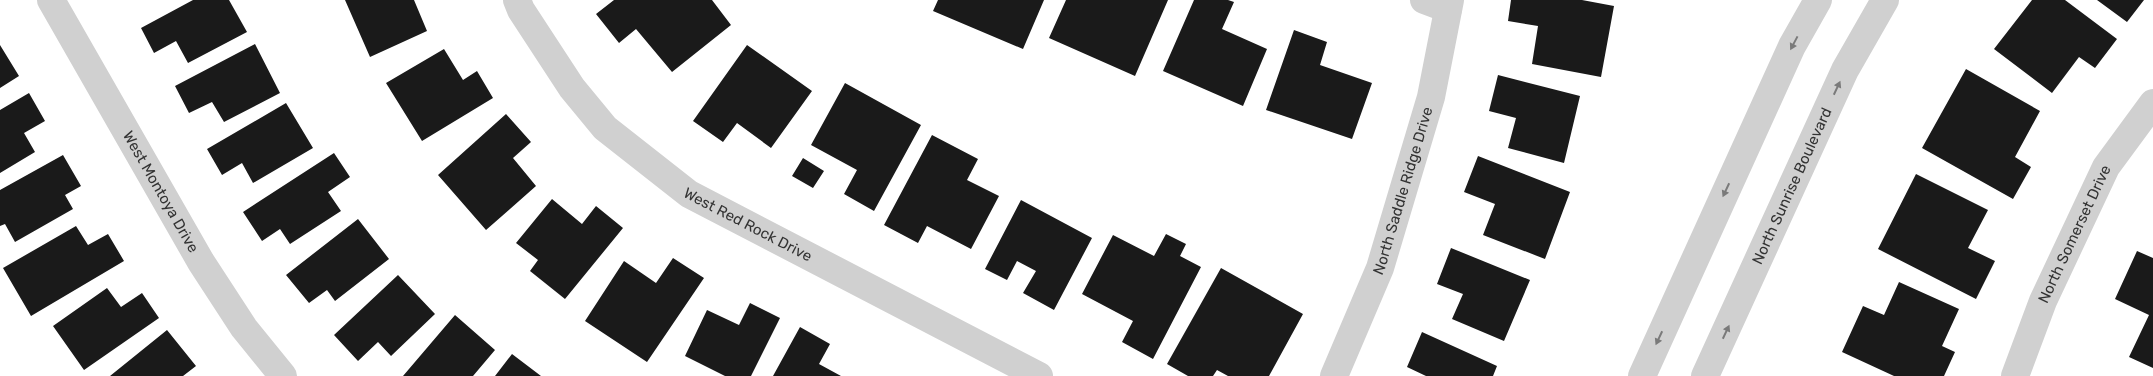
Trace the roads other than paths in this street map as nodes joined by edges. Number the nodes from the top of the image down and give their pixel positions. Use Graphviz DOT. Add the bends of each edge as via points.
graph roads {
  1 [pos="51,0"];
  2 [pos="517,0"];
  3 [pos="1818,0"];
  4 [pos="1885,0"];
  5 [pos="1441,3"];
  6 [pos="2153,103"];
  7 [pos="283,376"];
  8 [pos="1039,376"];
  9 [pos="1334,376"];
  10 [pos="1642,376"];
  11 [pos="1705,376"];
  12 [pos="2015,376"];
  1 -- 7 [label="street, West Montoya Drive" via="201,262 244,328"];
  2 -- 8 [label="street, West Red Rock Drive" via="572,88 605,128 689,194"];
  3 -- 10 [label="street, one-way" via="1792,46"];
  11 -- 4 [label="street, North Sunrise Boulevard, one-way" via="1845,70"];
  5 -- 9 [label="street, North Saddle Ridge Drive" via="1431,98 1380,268"];
  6 -- 12 [label="street, North Somerset Drive" via="2106,167 2043,301"];
}
